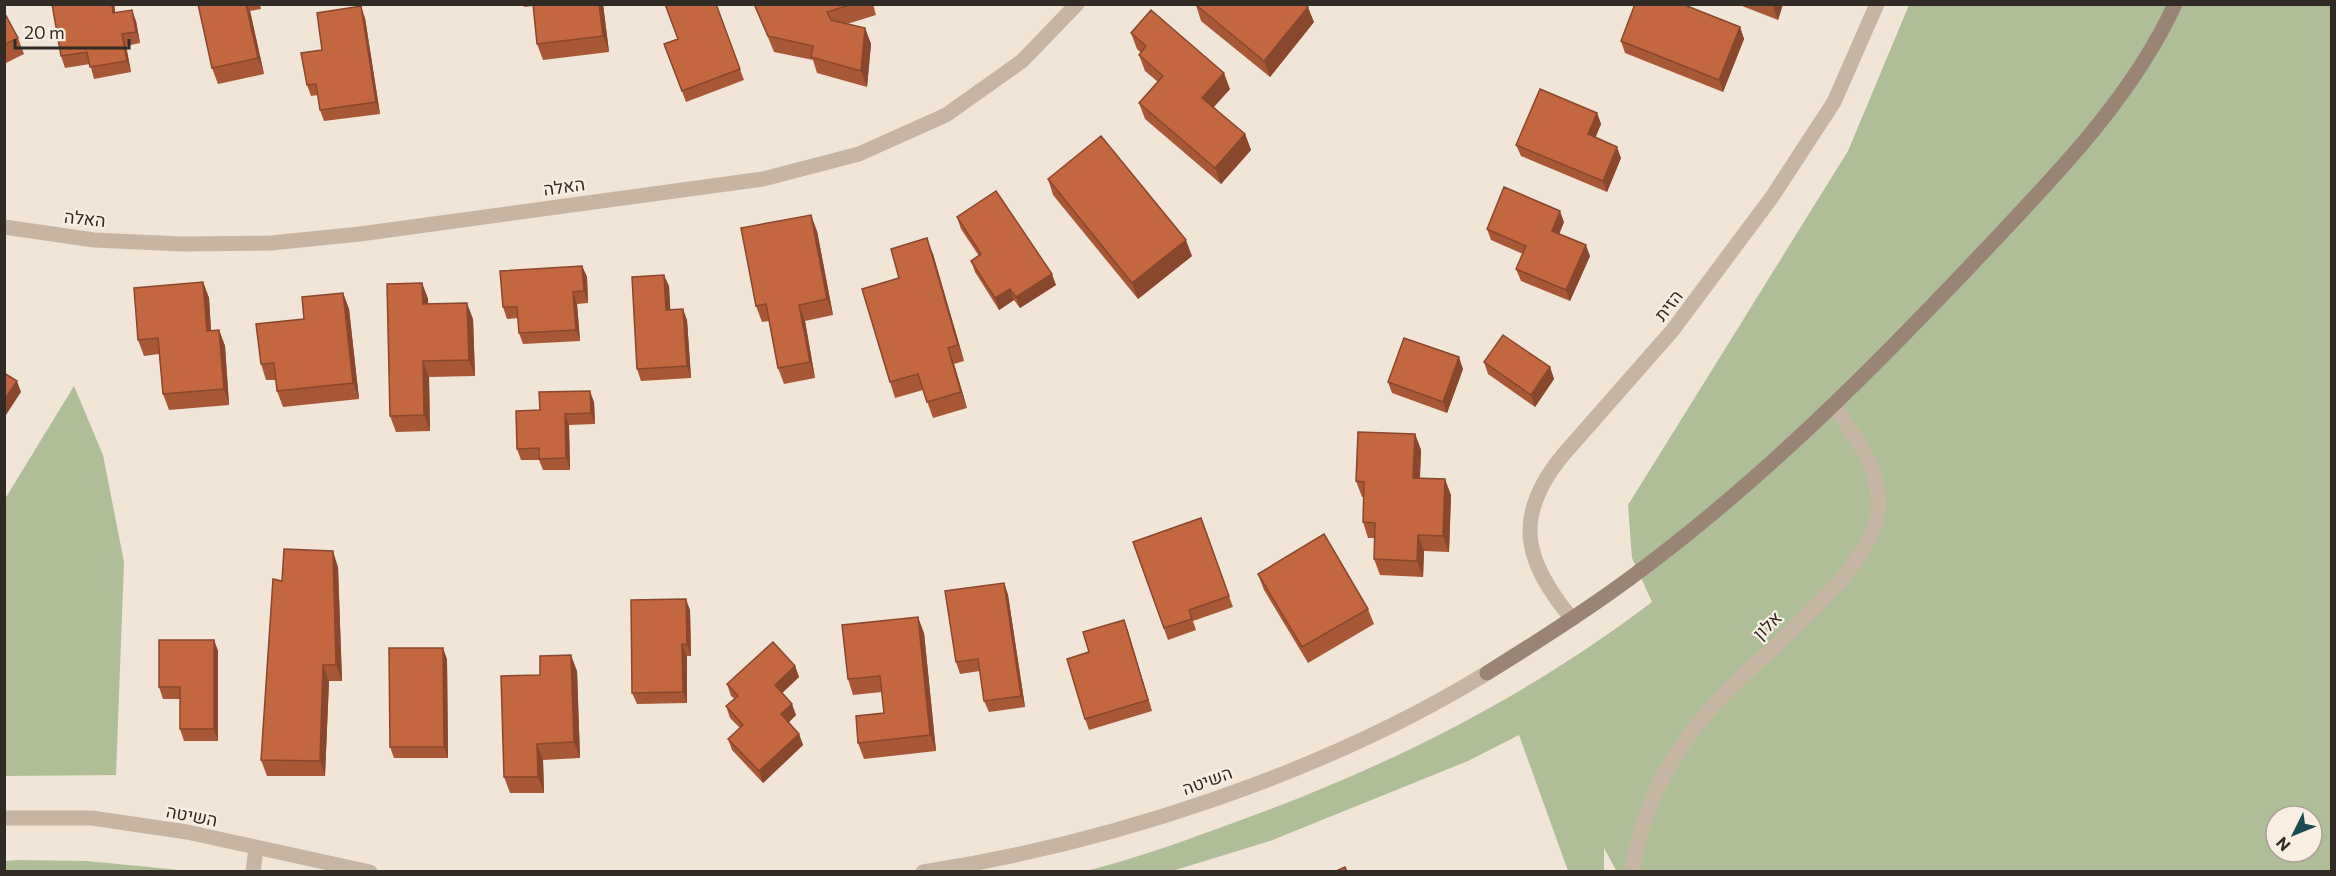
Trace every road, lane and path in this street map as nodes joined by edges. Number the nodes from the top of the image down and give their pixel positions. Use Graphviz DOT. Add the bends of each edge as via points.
graph roads {
  1 [pos="1077,4"];
  2 [pos="1877,4"];
  3 [pos="2175,4"];
  4 [pos="4,228"];
  5 [pos="1833,405"];
  6 [pos="1572,619"];
  7 [pos="1487,673"];
  8 [pos="4,818"];
  9 [pos="256,849"];
  10 [pos="253,872"];
  11 [pos="370,872"];
  12 [pos="923,872"];
  13 [pos="1632,872"];
  1 -- 4 [label="street, האלה" via="1022,61 946,115 859,154 763,179 271,243 94,240"];
  2 -- 6 [label="street, הזית" via="1834,102 1772,197 1672,331 1548,472 1538,492 1530,533 1533,555 1540,576"];
  3 -- 5 [label="main road" via="2136,72 2087,139 1942,297"];
  5 -- 6 [label="main road" via="1712,513 1634,576"];
  5 -- 13 [label="street, אלון" via="1873,469 1878,512 1872,536 1833,588 1692,730 1643,820"];
  6 -- 7 [label="main road"];
  7 -- 12 [label="street, השיטה" via="1379,731 1281,774 1182,810 1078,841"];
  8 -- 9 [label="street, השיטה" via="92,818 187,832"];
  9 -- 10 [label="street"];
  9 -- 11 [label="street, השיטה"];
}
